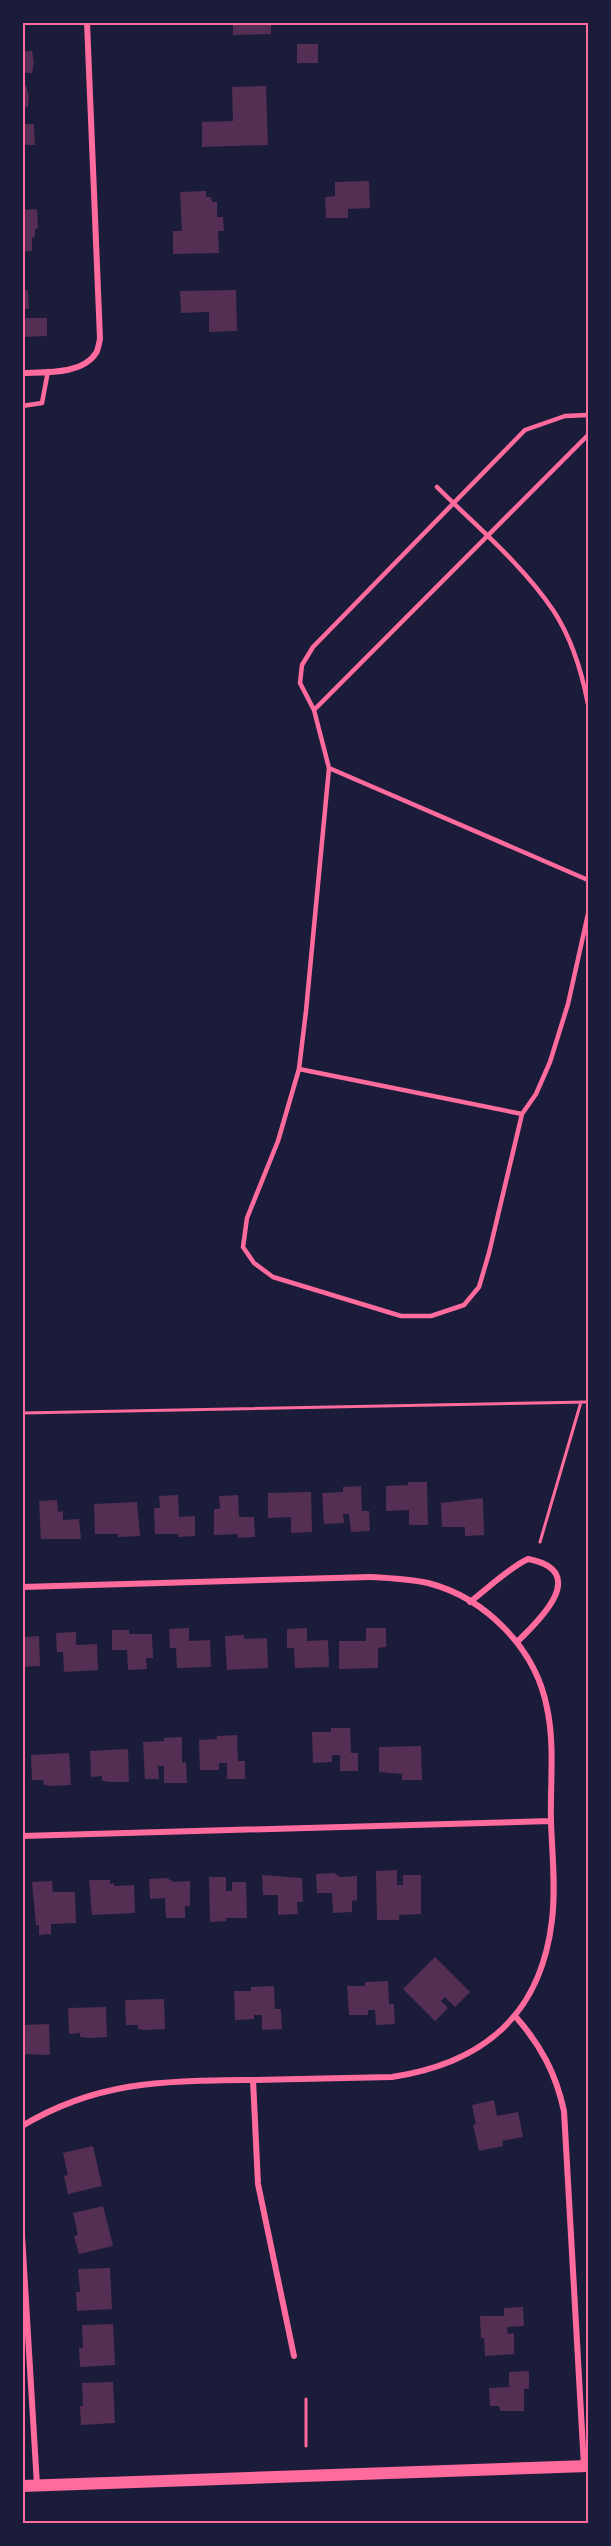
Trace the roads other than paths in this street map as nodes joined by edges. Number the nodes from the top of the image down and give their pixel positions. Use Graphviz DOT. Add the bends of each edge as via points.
graph roads {
  1 [pos="87,22"];
  2 [pos="48,371"];
  3 [pos="22,374"];
  4 [pos="22,406"];
  5 [pos="588,415"];
  6 [pos="588,435"];
  7 [pos="437,487"];
  8 [pos="452,502"];
  9 [pos="488,536"];
  10 [pos="588,704"];
  11 [pos="314,710"];
  12 [pos="329,768"];
  13 [pos="588,880"];
  14 [pos="588,914"];
  15 [pos="299,1069"];
  16 [pos="522,1114"];
  17 [pos="22,1587"];
  18 [pos="470,1602"];
  19 [pos="518,1641"];
  20 [pos="551,1821"];
  21 [pos="22,1836"];
  22 [pos="515,2016"];
  23 [pos="253,2080"];
  24 [pos="22,2126"];
  25 [pos="22,2235"];
  26 [pos="294,2356"];
  27 [pos="586,2467"];
  28 [pos="22,2486"];
  29 [pos="37,2486"];
  1 -- 2 [label="street" via="100,339 96,353 86,362 70,370"];
  2 -- 3 [label="street"];
  2 -- 4 [label="lane" via="42,403"];
  5 -- 8 [label="lane" via="565,416 525,430"];
  6 -- 9 [label="lane"];
  7 -- 8 [label="lane"];
  8 -- 9 [label="lane"];
  8 -- 11 [label="lane" via="313,647 302,664 300,683"];
  9 -- 10 [label="lane" via="554,611 575,657"];
  9 -- 11 [label="lane"];
  11 -- 12 [label="lane"];
  12 -- 13 [label="lane"];
  12 -- 15 [label="lane"];
  14 -- 16 [label="lane" via="573,985 550,1062 537,1094"];
  15 -- 16 [label="lane"];
  15 -- 16 [label="lane" via="278,1141 247,1218 243,1247 254,1263 273,1277 400,1316 431,1316 464,1305 479,1287"];
  17 -- 18 [label="street" via="402,1578 444,1588"];
  18 -- 19 [label="street"];
  18 -- 19 [label="street" via="516,1564 528,1559 550,1567 557,1575 557,1593 539,1620"];
  19 -- 20 [label="street" via="537,1674 548,1708"];
  20 -- 21 [label="street"];
  20 -- 22 [label="street" via="553,1918 549,1944 535,1984"];
  22 -- 23 [label="street" via="475,2050 423,2072 392,2077"];
  22 -- 27 [label="street" via="548,2060 564,2111"];
  23 -- 24 [label="street" via="120,2087 70,2101"];
  23 -- 26 [label="street" via="258,2184"];
  25 -- 29 [label="street"];
  27 -- 29 [label="main road"];
  28 -- 29 [label="main road"];
}
